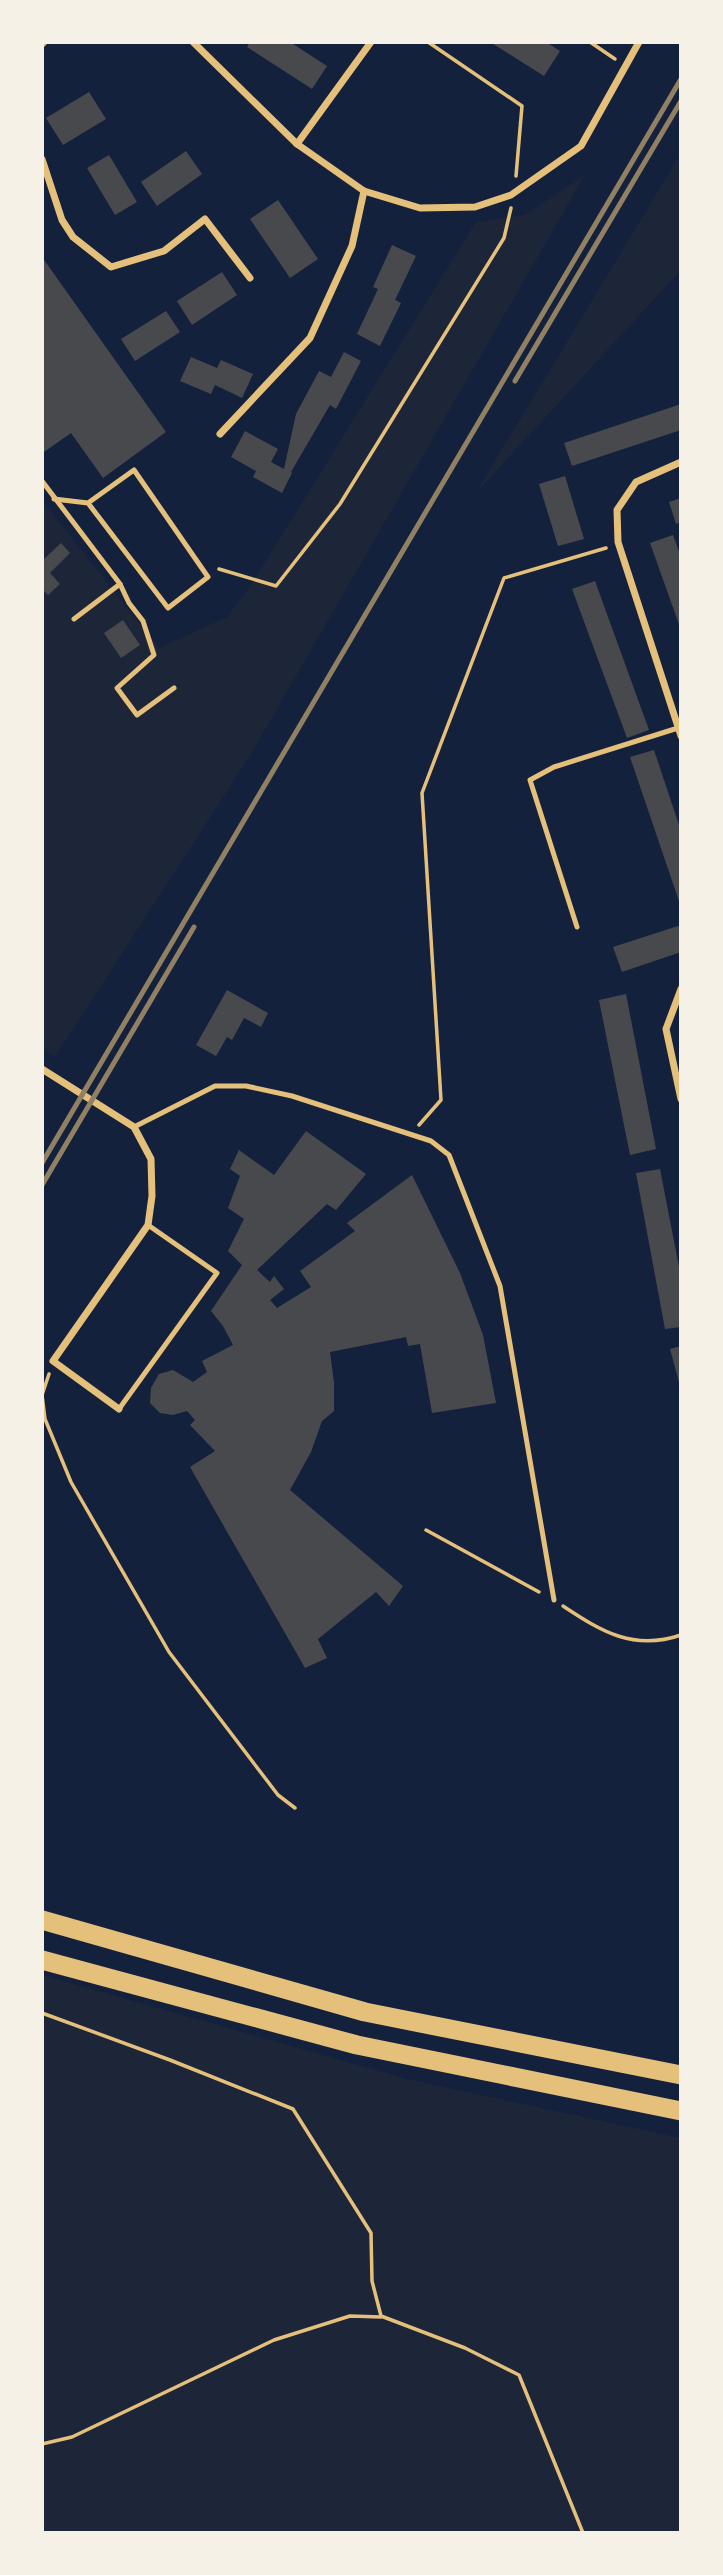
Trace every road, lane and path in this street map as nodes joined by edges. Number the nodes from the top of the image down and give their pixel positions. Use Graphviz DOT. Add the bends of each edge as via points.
graph roads {
  1 [pos="193,42"];
  2 [pos="371,42"];
  3 [pos="428,42"];
  4 [pos="590,42"];
  5 [pos="639,42"];
  6 [pos="626,65"];
  7 [pos="297,144"];
  8 [pos="42,159"];
  9 [pos="364,191"];
  10 [pos="515,193"];
  11 [pos="250,278"];
  12 [pos="220,434"];
  13 [pos="681,462"];
  14 [pos="42,481"];
  15 [pos="54,499"];
  16 [pos="88,503"];
  17 [pos="618,542"];
  18 [pos="198,563"];
  19 [pos="120,584"];
  20 [pos="74,619"];
  21 [pos="174,688"];
  22 [pos="680,732"];
  23 [pos="577,927"];
  24 [pos="681,989"];
  25 [pos="42,1069"];
  26 [pos="681,1099"];
  27 [pos="134,1127"];
  28 [pos="410,1134"];
  29 [pos="148,1225"];
  30 [pos="53,1361"];
  31 [pos="119,1409"];
  32 [pos="554,1600"];
  33 [pos="295,1808"];
  34 [pos="42,1920"];
  35 [pos="42,1959"];
  36 [pos="42,2013"];
  37 [pos="681,2075"];
  38 [pos="681,2111"];
  39 [pos="386,2318"];
  40 [pos="42,2444"];
  41 [pos="583,2533"];
  1 -- 7 [label="street"];
  2 -- 7 [label="street"];
  3 -- 10 [label="path" via="522,106"];
  4 -- 6 [label="path"];
  5 -- 6 [label="street"];
  6 -- 10 [label="street" via="581,146"];
  7 -- 9 [label="street"];
  8 -- 11 [label="street" via="62,220 73,237 111,267 164,251 205,219"];
  9 -- 10 [label="street" via="420,208 475,207"];
  9 -- 12 [label="street" via="352,246 310,338"];
  10 -- 18 [label="path" via="504,238 340,504 276,586"];
  13 -- 17 [label="street" via="636,482 617,510"];
  14 -- 15 [label="lane"];
  15 -- 16 [label="lane"];
  15 -- 19 [label="lane"];
  16 -- 18 [label="lane" via="134,470"];
  16 -- 18 [label="lane" via="168,608 208,578"];
  17 -- 22 [label="street"];
  17 -- 28 [label="path" via="504,578 422,793 441,1100"];
  19 -- 20 [label="lane"];
  19 -- 21 [label="lane" via="143,621 154,655 117,688 137,715"];
  22 -- 23 [label="lane" via="554,767 530,780"];
  24 -- 26 [label="street" via="666,1029"];
  25 -- 27 [label="street"];
  27 -- 28 [label="lane" via="215,1086 246,1086"];
  27 -- 29 [label="street" via="151,1159"];
  28 -- 32 [label="lane" via="431,1141 449,1155 500,1286"];
  29 -- 30 [label="street"];
  29 -- 31 [label="lane" via="217,1273"];
  30 -- 31 [label="street"];
  30 -- 33 [label="path" via="42,1395 45,1419 71,1482 169,1652 278,1795"];
  34 -- 37 [label="highway" via="365,2012"];
  35 -- 38 [label="highway" via="358,2045"];
  36 -- 39 [label="path" via="292,2109 371,2233 372,2281 381,2316"];
  39 -- 40 [label="path" via="350,2316 274,2340 72,2437"];
  39 -- 41 [label="path" via="465,2348 519,2375"];
}
